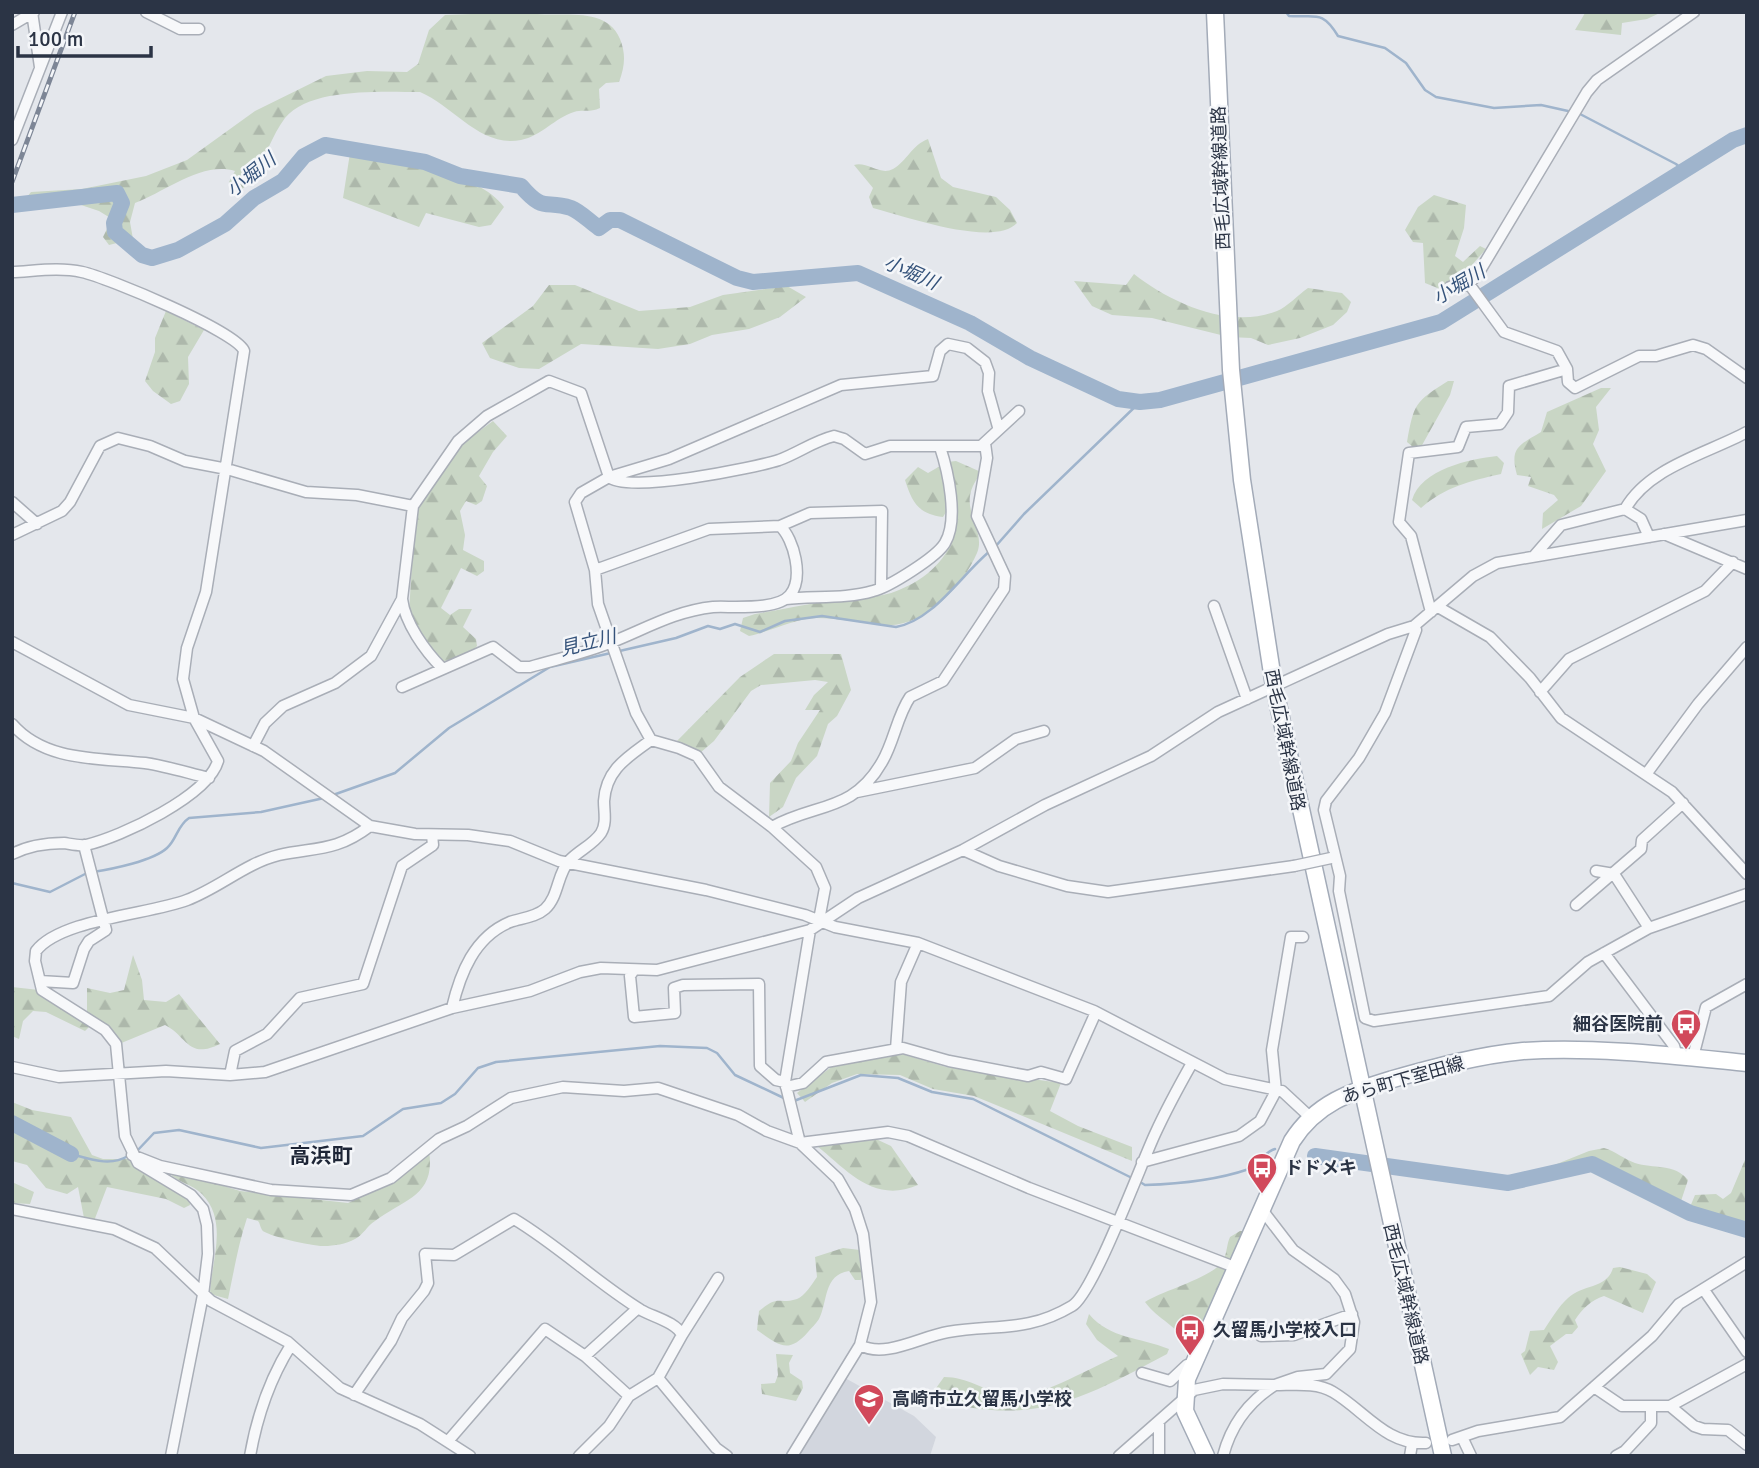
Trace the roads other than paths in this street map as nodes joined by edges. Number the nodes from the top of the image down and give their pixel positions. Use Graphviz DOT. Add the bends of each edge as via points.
graph roads {
  1 [pos="62,12"];
  2 [pos="146,12"];
  3 [pos="1216,12"];
  4 [pos="1694,12"];
  5 [pos="33,13"];
  6 [pos="12,25"];
  7 [pos="199,29"];
  8 [pos="41,67"];
  9 [pos="12,140"];
  10 [pos="12,272"];
  11 [pos="1469,284"];
  12 [pos="1450,287"];
  13 [pos="1567,369"];
  14 [pos="1747,378"];
  15 [pos="1019,411"];
  16 [pos="998,427"];
  17 [pos="1747,432"];
  18 [pos="985,443"];
  19 [pos="940,447"];
  20 [pos="226,469"];
  21 [pos="609,477"];
  22 [pos="12,502"];
  23 [pos="413,506"];
  24 [pos="1625,509"];
  25 [pos="1747,520"];
  26 [pos="37,524"];
  27 [pos="780,526"];
  28 [pos="1663,533"];
  29 [pos="12,535"];
  30 [pos="1649,537"];
  31 [pos="1534,556"];
  32 [pos="1733,562"];
  33 [pos="1747,569"];
  34 [pos="595,570"];
  35 [pos="881,587"];
  36 [pos="402,599"];
  37 [pos="785,599"];
  38 [pos="1214,606"];
  39 [pos="1435,610"];
  40 [pos="1414,626"];
  41 [pos="12,642"];
  42 [pos="613,647"];
  43 [pos="1747,647"];
  44 [pos="442,668"];
  45 [pos="1274,686"];
  46 [pos="402,687"];
  47 [pos="1540,692"];
  48 [pos="1247,699"];
  49 [pos="194,718"];
  50 [pos="12,723"];
  51 [pos="1044,731"];
  52 [pos="652,740"];
  53 [pos="253,746"];
  54 [pos="1647,773"];
  55 [pos="209,778"];
  56 [pos="856,792"];
  57 [pos="1684,803"];
  58 [pos="370,827"];
  59 [pos="772,827"];
  60 [pos="432,835"];
  61 [pos="84,845"];
  62 [pos="963,850"];
  63 [pos="12,854"];
  64 [pos="1333,857"];
  65 [pos="568,862"];
  66 [pos="1596,871"];
  67 [pos="1614,874"];
  68 [pos="1747,874"];
  69 [pos="1747,894"];
  70 [pos="1576,905"];
  71 [pos="105,918"];
  72 [pos="821,922"];
  73 [pos="1649,928"];
  74 [pos="810,930"];
  75 [pos="1303,937"];
  76 [pos="918,943"];
  77 [pos="1604,953"];
  78 [pos="634,970"];
  79 [pos="40,981"];
  80 [pos="1747,984"];
  81 [pos="452,1008"];
  82 [pos="1096,1012"];
  83 [pos="897,1049"];
  84 [pos="1685,1057"];
  85 [pos="1192,1063"];
  86 [pos="1747,1063"];
  87 [pos="12,1067"];
  88 [pos="230,1075"];
  89 [pos="118,1076"];
  90 [pos="785,1085"];
  91 [pos="1362,1088"];
  92 [pos="1276,1091"];
  93 [pos="1310,1117"];
  94 [pos="800,1143"];
  95 [pos="132,1155"];
  96 [pos="1142,1162"];
  97 [pos="12,1209"];
  98 [pos="1263,1211"];
  99 [pos="1117,1222"];
  100 [pos="1747,1262"];
  101 [pos="1237,1268"];
  102 [pos="718,1279"];
  103 [pos="1704,1290"];
  104 [pos="203,1295"];
  105 [pos="638,1308"];
  106 [pos="1352,1314"];
  107 [pos="682,1335"];
  108 [pos="1261,1336"];
  109 [pos="291,1345"];
  110 [pos="860,1345"];
  111 [pos="1747,1352"];
  112 [pos="585,1356"];
  113 [pos="1194,1362"];
  114 [pos="1747,1364"];
  115 [pos="1142,1373"];
  116 [pos="658,1378"];
  117 [pos="1275,1385"];
  118 [pos="1594,1387"];
  119 [pos="354,1395"];
  120 [pos="629,1396"];
  121 [pos="1184,1399"];
  122 [pos="1670,1406"];
  123 [pos="1651,1407"];
  124 [pos="1158,1422"];
  125 [pos="449,1440"];
  126 [pos="1426,1443"];
  127 [pos="1412,1444"];
  128 [pos="1747,1444"];
  129 [pos="1619,1455"];
  130 [pos="171,1456"];
  131 [pos="250,1456"];
  132 [pos="470,1456"];
  133 [pos="579,1456"];
  134 [pos="727,1456"];
  135 [pos="792,1456"];
  136 [pos="1119,1456"];
  137 [pos="1159,1456"];
  138 [pos="1206,1456"];
  139 [pos="1223,1456"];
  140 [pos="1409,1456"];
  141 [pos="1443,1456"];
  142 [pos="1471,1456"];
  1 -- 8 [label="street"];
  2 -- 7 [label="street" via="180,29"];
  3 -- 45 [label="main road, 西毛広域幹線道路" via="1226,293 1248,524"];
  4 -- 11 [label="street" via="1617,64 1587,92 1494,252"];
  5 -- 6 [label="street"];
  5 -- 8 [label="street"];
  8 -- 9 [label="street"];
  10 -- 20 [label="street" via="85,272 191,315 242,345 244,360"];
  11 -- 12 [label="street"];
  11 -- 13 [label="street" via="1504,332 1557,351"];
  13 -- 14 [label="street" via="1570,384 1581,387 1640,356 1693,345"];
  13 -- 39 [label="street" via="1509,386 1508,412 1500,424 1466,426 1458,447 1409,453 1399,522 1411,536"];
  15 -- 16 [label="street"];
  16 -- 18 [label="street"];
  16 -- 21 [label="street" via="985,362 967,348 948,344 940,351 937,371 926,379 841,385 669,459"];
  17 -- 24 [label="street" via="1664,472"];
  18 -- 19 [label="street"];
  18 -- 56 [label="street" via="987,458 976,516 1005,576 1001,595 943,681 910,697 884,759"];
  19 -- 21 [label="street" via="890,446 865,454 834,436 776,460 690,478 618,482"];
  19 -- 35 [label="street" via="949,474 945,544 905,577"];
  20 -- 23 [label="street" via="306,492 357,495"];
  20 -- 26 [label="street" via="185,461 133,441 107,440 70,502"];
  20 -- 49 [label="street" via="206,592 184,663 183,679"];
  21 -- 23 [label="street" via="581,393 549,381 487,416 458,441"];
  21 -- 34 [label="street" via="581,493 575,502"];
  22 -- 26 [label="street"];
  23 -- 36 [label="street"];
  24 -- 30 [label="street" via="1641,519"];
  24 -- 31 [label="street" via="1561,525"];
  25 -- 28 [label="street"];
  26 -- 29 [label="street"];
  27 -- 34 [label="street" via="709,529"];
  27 -- 35 [label="street" via="810,513 882,511"];
  27 -- 37 [label="street" via="795,548 795,584"];
  28 -- 30 [label="street"];
  28 -- 32 [label="street"];
  30 -- 31 [label="street"];
  31 -- 39 [label="street" via="1480,571"];
  32 -- 33 [label="street"];
  32 -- 47 [label="street" via="1706,591 1569,659"];
  34 -- 42 [label="street" via="598,604"];
  35 -- 37 [label="street" via="873,592"];
  36 -- 44 [label="street" via="419,637"];
  36 -- 53 [label="street" via="371,656 335,683 283,706 265,723"];
  37 -- 42 [label="street" via="694,611 642,627"];
  38 -- 48 [label="street"];
  39 -- 40 [label="street"];
  39 -- 47 [label="street" via="1490,637"];
  40 -- 45 [label="street"];
  40 -- 64 [label="street" via="1385,713 1326,801"];
  41 -- 49 [label="street" via="129,705"];
  42 -- 44 [label="street" via="524,667 494,647"];
  42 -- 52 [label="street" via="636,713"];
  43 -- 54 [label="street"];
  44 -- 46 [label="street"];
  45 -- 48 [label="street"];
  45 -- 91 [label="main road, 西毛広域幹線道路"];
  47 -- 54 [label="street" via="1550,708 1576,730"];
  48 -- 62 [label="street" via="1218,712 1151,756 1045,805"];
  49 -- 53 [label="street"];
  49 -- 55 [label="street" via="218,761"];
  50 -- 55 [label="street" via="38,745 56,752 148,763"];
  51 -- 56 [label="street" via="1016,739 988,761 962,772"];
  52 -- 59 [label="street" via="697,756 719,787"];
  52 -- 65 [label="street" via="612,772 604,800 603,830"];
  53 -- 58 [label="street" via="277,758"];
  54 -- 57 [label="street"];
  55 -- 61 [label="street" via="191,794 132,827"];
  56 -- 59 [label="street" via="832,807"];
  57 -- 67 [label="street" via="1642,840 1642,849"];
  57 -- 68 [label="street"];
  58 -- 60 [label="street"];
  58 -- 71 [label="street" via="329,848 268,859 184,902"];
  59 -- 72 [label="street" via="823,876"];
  60 -- 65 [label="street" via="510,841"];
  60 -- 88 [label="street" via="433,845 408,860 396,878 363,984 300,998 267,1034 235,1051"];
  61 -- 63 [label="street" via="27,847"];
  61 -- 71 [label="street"];
  62 -- 64 [label="street, bridge" via="1045,880 1108,892"];
  62 -- 72 [label="street" via="858,898"];
  64 -- 77 [label="street" via="1363,1014 1369,1021 1545,998"];
  65 -- 72 [label="street" via="706,890"];
  65 -- 81 [label="street" via="546,908 499,929 465,964"];
  66 -- 67 [label="street"];
  67 -- 70 [label="street"];
  67 -- 73 [label="street"];
  69 -- 73 [label="street"];
  71 -- 79 [label="street" via="42,943 35,955"];
  71 -- 79 [label="street" via="106,930 84,949 73,983"];
  72 -- 74 [label="street"];
  72 -- 76 [label="street"];
  73 -- 77 [label="street"];
  74 -- 78 [label="street" via="657,970"];
  74 -- 90 [label="street"];
  75 -- 92 [label="street" via="1291,937 1272,1051"];
  76 -- 82 [label="street"];
  76 -- 83 [label="street" via="901,982"];
  77 -- 84 [label="street"];
  78 -- 81 [label="street" via="593,969 530,991"];
  78 -- 90 [label="street" via="630,976 634,1017 675,1013 674,988 683,985 760,984 760,1066"];
  79 -- 89 [label="street" via="49,997 105,1030 116,1044"];
  80 -- 84 [label="street" via="1706,1007"];
  81 -- 88 [label="street" via="281,1068"];
  82 -- 83 [label="street" via="1066,1079 1041,1072 1028,1076"];
  82 -- 85 [label="street"];
  83 -- 90 [label="street" via="826,1062 803,1083"];
  84 -- 86 [label="main road, あら町下室田線"];
  84 -- 91 [label="main road, あら町下室田線" via="1523,1051 1424,1070"];
  85 -- 92 [label="street" via="1225,1079"];
  85 -- 96 [label="street"];
  87 -- 89 [label="street" via="59,1077"];
  88 -- 89 [label="street" via="166,1072"];
  89 -- 95 [label="street" via="125,1136"];
  90 -- 94 [label="street"];
  91 -- 93 [label="main road, あら町下室田線" via="1326,1103"];
  91 -- 141 [label="main road, 西毛広域幹線道路"];
  92 -- 93 [label="street" via="1282,1091"];
  92 -- 96 [label="street" via="1260,1121 1245,1134"];
  93 -- 98 [label="main road, あら町下室田線" via="1292,1141"];
  94 -- 95 [label="street" via="738,1115 658,1088 563,1087 504,1102 439,1139 391,1178 351,1195 271,1190 160,1166"];
  94 -- 99 [label="street" via="888,1132 908,1136"];
  94 -- 110 [label="street" via="838,1179 859,1221 871,1303"];
  95 -- 104 [label="street" via="191,1195 203,1209 208,1254"];
  96 -- 99 [label="street"];
  97 -- 104 [label="street" via="126,1233 162,1254"];
  98 -- 101 [label="main road, あら町下室田線"];
  98 -- 106 [label="street" via="1293,1250 1334,1279"];
  99 -- 101 [label="street"];
  99 -- 110 [label="street" via="1082,1297 1053,1317 1010,1329 943,1332 883,1349"];
  100 -- 103 [label="street"];
  101 -- 113 [label="main road, あら町下室田線"];
  102 -- 107 [label="street"];
  103 -- 111 [label="street"];
  103 -- 118 [label="street" via="1679,1304 1653,1336"];
  104 -- 109 [label="street"];
  104 -- 130 [label="street"];
  105 -- 107 [label="street"];
  105 -- 112 [label="street"];
  105 -- 119 [label="street" via="553,1242 514,1219 454,1255 425,1254 428,1283 424,1291"];
  106 -- 108 [label="street" via="1294,1335"];
  106 -- 117 [label="street" via="1354,1337 1338,1365 1326,1374"];
  107 -- 116 [label="street"];
  109 -- 119 [label="street" via="330,1381"];
  109 -- 131 [label="street" via="274,1373"];
  110 -- 135 [label="street"];
  112 -- 120 [label="street"];
  112 -- 125 [label="street" via="545,1329"];
  113 -- 115 [label="street" via="1170,1381"];
  113 -- 121 [label="main road, あら町下室田線"];
  114 -- 122 [label="street"];
  116 -- 120 [label="street"];
  116 -- 134 [label="street"];
  117 -- 121 [label="street" via="1205,1387"];
  117 -- 127 [label="street" via="1333,1392 1395,1438"];
  117 -- 139 [label="street" via="1247,1406"];
  118 -- 123 [label="street" via="1622,1406"];
  118 -- 142 [label="street" via="1560,1417 1457,1438"];
  119 -- 125 [label="street"];
  120 -- 133 [label="street"];
  121 -- 124 [label="street"];
  121 -- 138 [label="main road" via="1188,1421"];
  122 -- 123 [label="street"];
  122 -- 128 [label="street" via="1694,1426 1728,1430"];
  123 -- 129 [label="street" via="1651,1423"];
  124 -- 136 [label="street"];
  124 -- 137 [label="street"];
  125 -- 132 [label="street"];
  126 -- 127 [label="street"];
  127 -- 140 [label="street"];
}
